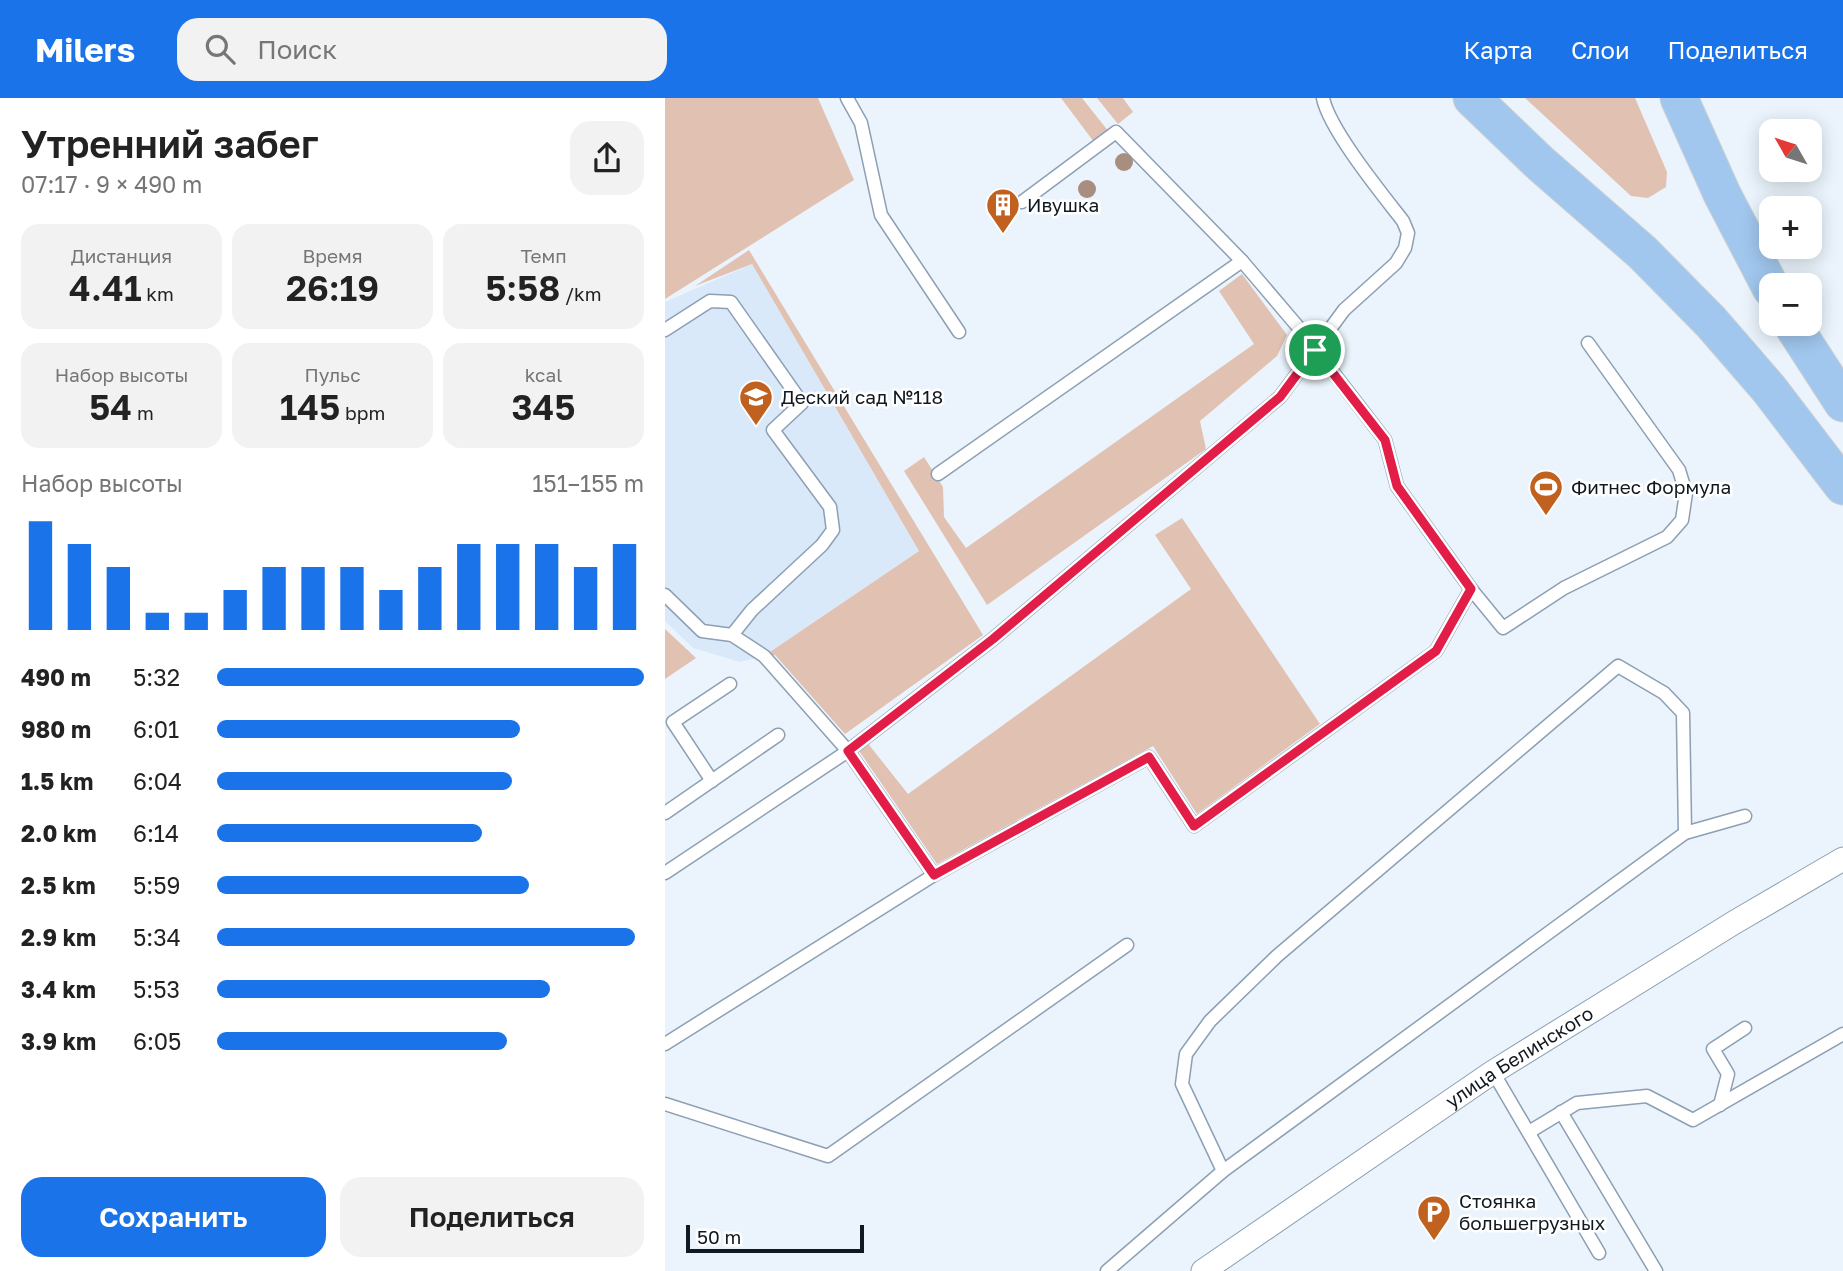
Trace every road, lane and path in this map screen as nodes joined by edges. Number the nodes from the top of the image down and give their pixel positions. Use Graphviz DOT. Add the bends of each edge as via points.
graph roads {
  1 [pos="847,98"];
  2 [pos="1323,98"];
  3 [pos="1472,98"];
  4 [pos="1679,98"];
  5 [pos="1022,202"];
  6 [pos="1243,261"];
  7 [pos="1763,273"];
  8 [pos="665,330"];
  9 [pos="959,332"];
  10 [pos="1800,336"];
  11 [pos="1588,343"];
  12 [pos="1315,350"];
  13 [pos="1843,403"];
  14 [pos="938,474"];
  15 [pos="1843,486"];
  16 [pos="1471,589"];
  17 [pos="665,595"];
  18 [pos="732,635"];
  19 [pos="730,684"];
  20 [pos="778,735"];
  21 [pos="848,751"];
  22 [pos="712,781"];
  23 [pos="665,813"];
  24 [pos="1745,816"];
  25 [pos="1685,833"];
  26 [pos="1843,859"];
  27 [pos="665,873"];
  28 [pos="934,875"];
  29 [pos="1127,946"];
  30 [pos="1745,1028"];
  31 [pos="1843,1034"];
  32 [pos="665,1044"];
  33 [pos="1493,1072"];
  34 [pos="665,1104"];
  35 [pos="1720,1105"];
  36 [pos="1561,1112"];
  37 [pos="1529,1132"];
  38 [pos="1223,1171"];
  39 [pos="1599,1253"];
  40 [pos="1107,1271"];
  41 [pos="1203,1271"];
  42 [pos="1656,1271"];
  1 -- 9 [label="lane" via="861,123 881,215"];
  2 -- 12 [label="lane" via="1325,110 1408,233 1396,264 1344,310"];
  3 -- 15 [label="main road" via="1643,253 1711,322"];
  4 -- 7 [label="main road"];
  5 -- 6 [label="lane" via="1116,132"];
  6 -- 12 [label="lane"];
  6 -- 14 [label="lane"];
  8 -- 18 [label="lane" via="710,302 731,302 802,402 773,430 830,507 834,530"];
  10 -- 13 [label="main road"];
  11 -- 16 [label="lane" via="1679,470 1686,493 1682,520 1667,537 1564,588 1503,628"];
  12 -- 16 [label="lane" via="1385,440 1397,486"];
  12 -- 21 [label="lane" via="1280,397 1260,415 993,639"];
  16 -- 28 [label="lane" via="1436,651 1194,826 1149,757"];
  17 -- 18 [label="lane" via="702,631"];
  18 -- 21 [label="lane" via="764,656"];
  19 -- 22 [label="lane" via="673,722"];
  20 -- 22 [label="lane"];
  21 -- 27 [label="lane"];
  21 -- 28 [label="lane"];
  22 -- 23 [label="lane"];
  24 -- 25 [label="lane"];
  25 -- 38 [label="lane"];
  25 -- 38 [label="lane" via="1683,713 1664,693 1618,666 1277,956 1210,1021 1186,1054 1182,1084"];
  26 -- 33 [label="street, улица Белинского"];
  28 -- 32 [label="lane"];
  29 -- 34 [label="lane" via="828,1156"];
  30 -- 35 [label="lane" via="1713,1049 1728,1074"];
  31 -- 35 [label="lane"];
  33 -- 37 [label="lane"];
  33 -- 41 [label="street, улица Белинского"];
  35 -- 36 [label="lane" via="1693,1120 1647,1096 1577,1103"];
  36 -- 37 [label="lane"];
  36 -- 42 [label="lane"];
  37 -- 39 [label="lane"];
  38 -- 40 [label="lane"];
}
